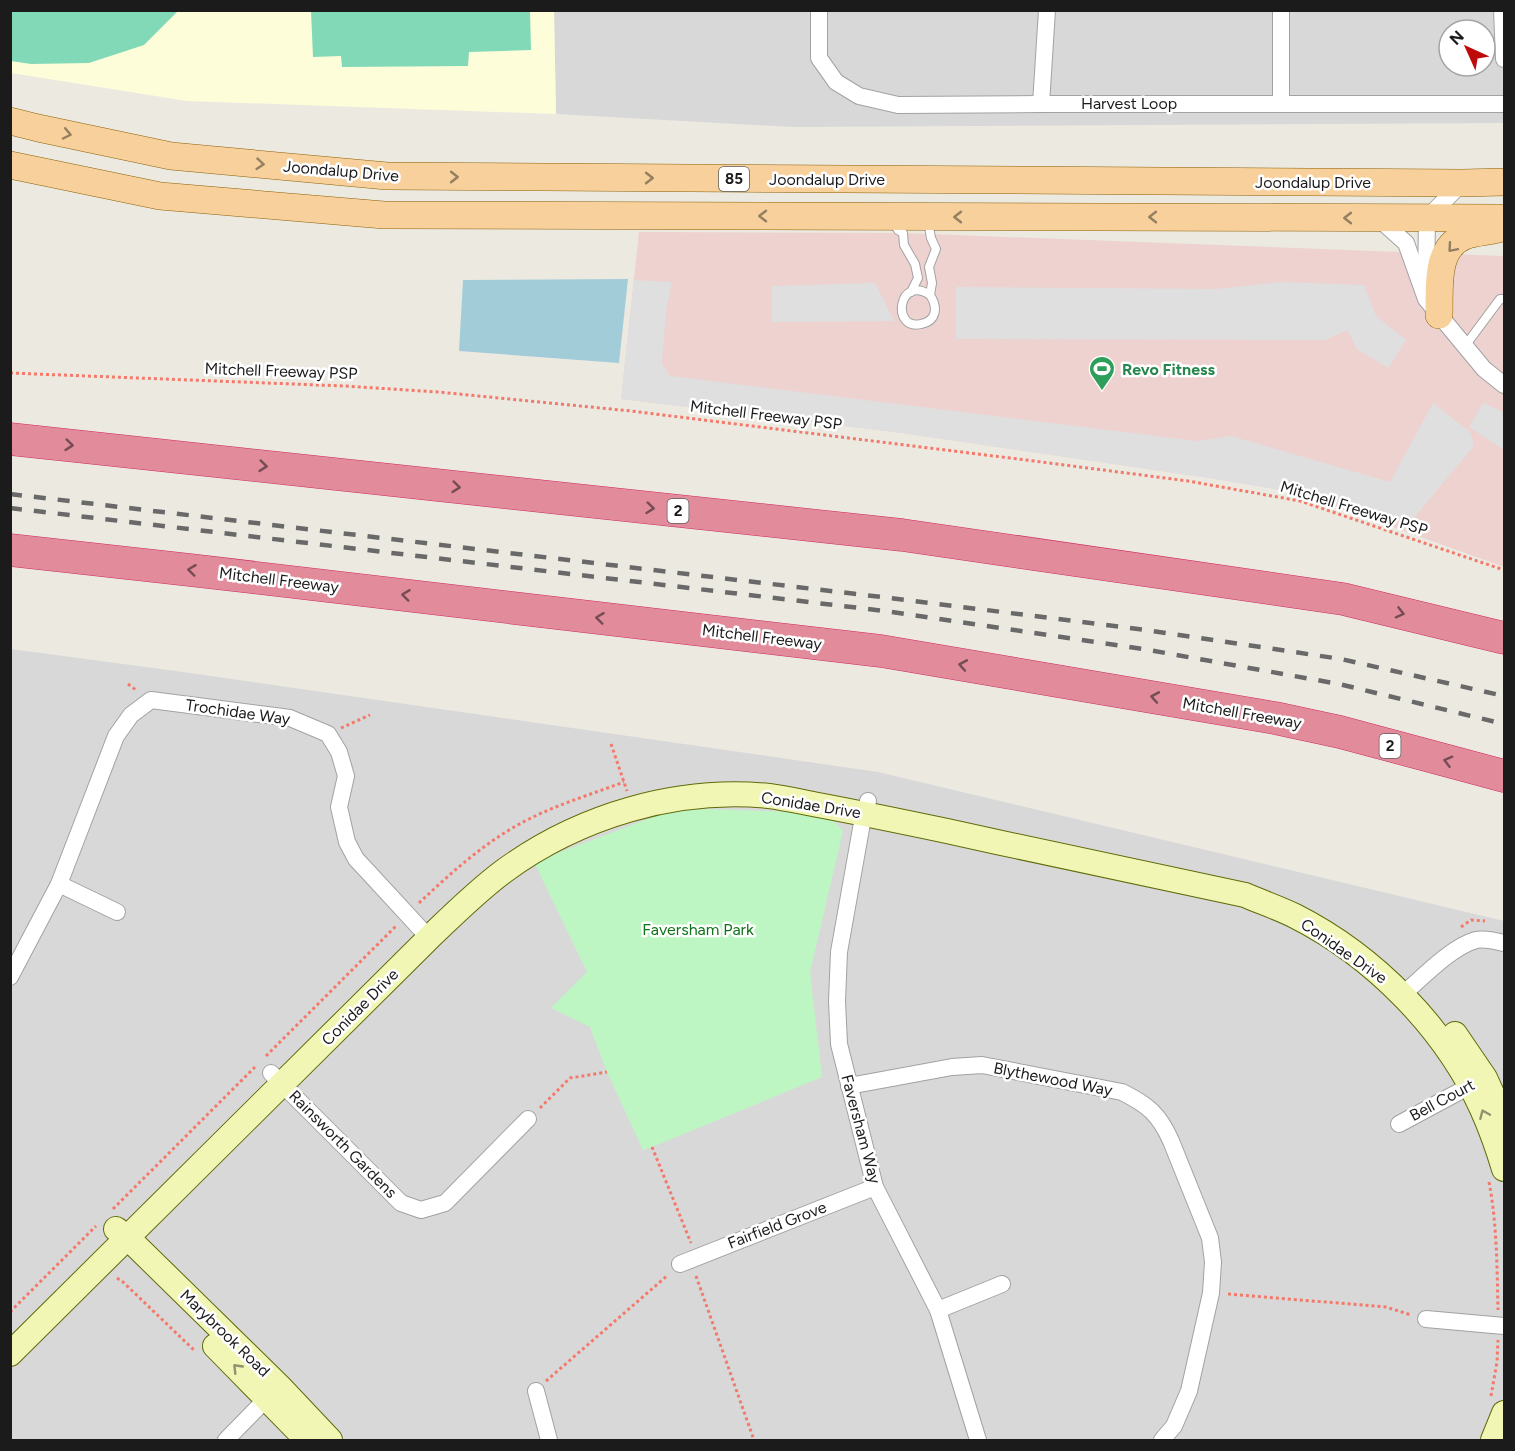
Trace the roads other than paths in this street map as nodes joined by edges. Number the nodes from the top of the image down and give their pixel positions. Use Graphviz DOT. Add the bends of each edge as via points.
graph roads {
  1 [pos="819,10"];
  2 [pos="1047,10"];
  3 [pos="1281,10"];
  4 [pos="1502,10"];
  5 [pos="1504,59"];
  6 [pos="1281,103"];
  7 [pos="1041,104"];
  8 [pos="1504,104"];
  9 [pos="10,121"];
  10 [pos="10,165"];
  11 [pos="864,179"];
  12 [pos="1504,182"];
  13 [pos="1462,183"];
  14 [pos="890,216"];
  15 [pos="927,217"];
  16 [pos="1378,218"];
  17 [pos="1427,218"];
  18 [pos="1504,218"];
  19 [pos="1504,227"];
  20 [pos="911,292"];
  21 [pos="930,295"];
  22 [pos="1504,299"];
  23 [pos="1433,307"];
  24 [pos="1465,346"];
  25 [pos="1504,385"];
  26 [pos="10,439"];
  27 [pos="10,550"];
  28 [pos="1504,638"];
  29 [pos="1504,776"];
  30 [pos="866,807"];
  31 [pos="59,884"];
  32 [pos="117,912"];
  33 [pos="418,926"];
  34 [pos="1504,943"];
  35 [pos="10,977"];
  36 [pos="1408,989"];
  37 [pos="277,1078"];
  38 [pos="1477,1081"];
  39 [pos="849,1086"];
  40 [pos="528,1119"];
  41 [pos="1504,1120"];
  42 [pos="1399,1124"];
  43 [pos="1504,1169"];
  44 [pos="875,1187"];
  45 [pos="113,1231"];
  46 [pos="689,1260"];
  47 [pos="1002,1284"];
  48 [pos="939,1310"];
  49 [pos="1425,1319"];
  50 [pos="1504,1326"];
  51 [pos="10,1333"];
  52 [pos="10,1354"];
  53 [pos="536,1390"];
  54 [pos="273,1392"];
  55 [pos="1504,1413"];
  56 [pos="226,1440"];
  57 [pos="308,1440"];
  58 [pos="330,1440"];
  59 [pos="549,1440"];
  60 [pos="978,1440"];
  61 [pos="1162,1440"];
  62 [pos="1493,1440"];
  1 -- 7 [label="street, Harvest Loop" via="819,58 836,82 859,96 898,105"];
  2 -- 7 [label="street"];
  3 -- 6 [label="street"];
  4 -- 5 [label="street"];
  6 -- 7 [label="street, Harvest Loop"];
  6 -- 8 [label="street, Harvest Loop"];
  9 -- 11 [label="main road, Joondalup Drive / 85, one-way" via="171,156 387,176"];
  14 -- 10 [label="main road, 85, one-way" via="384,215 160,196"];
  11 -- 13 [label="main road, Joondalup Drive / 85"];
  11 -- 15 [label="main road" via="906,194"];
  12 -- 13 [label="main road, Joondalup Drive / 85"];
  13 -- 17 [label="street"];
  14 -- 15 [label="main road, 85"];
  14 -- 20 [label="lane" via="903,233 904,245 915,264 918,278"];
  16 -- 15 [label="main road, 85, one-way"];
  15 -- 21 [label="lane" via="936,249 929,267"];
  16 -- 17 [label="main road, 85"];
  16 -- 23 [label="street" via="1406,243"];
  17 -- 18 [label="main road, 85"];
  17 -- 23 [label="street"];
  19 -- 23 [label="main road, one-way" via="1463,237 1454,244 1441,266"];
  20 -- 21 [label="lane" via="925,291"];
  20 -- 21 [label="lane" via="904,297 902,314 916,325 932,318 935,302"];
  22 -- 24 [label="lane" via="1500,299"];
  23 -- 24 [label="street"];
  24 -- 25 [label="street"];
  26 -- 28 [label="highway, 2, one-way" via="902,536 1343,599"];
  29 -- 27 [label="highway, Mitchell Freeway / 2, one-way" via="1275,718 881,651"];
  30 -- 33 [label="street, Conidae Drive" via="751,795 684,797 640,807 573,830 522,859 471,899"];
  30 -- 33 [label="street, Conidae Drive" via="747,783 626,788 530,836 477,872"];
  30 -- 36 [label="street, Conidae Drive" via="1229,877 1329,920"];
  30 -- 39 [label="street, Faversham Way" via="839,952 839,1044"];
  31 -- 32 [label="street"];
  31 -- 33 [label="street, Trochidae Way" via="116,736 131,716 151,700 290,718 328,734 339,752 346,776 339,807 347,842 356,859"];
  31 -- 35 [label="street, Trochidae Way"];
  33 -- 37 [label="street, Conidae Drive"];
  34 -- 36 [label="street" via="1477,940 1459,948"];
  36 -- 38 [label="street, Conidae Drive" via="1455,1033"];
  37 -- 40 [label="street, Rainsworth Gardens" via="401,1203 421,1210 445,1203"];
  37 -- 45 [label="street, Conidae Drive"];
  38 -- 41 [label="street, Conidae Drive"];
  38 -- 42 [label="street, Bell Court"];
  43 -- 38 [label="street, Conidae Drive, one-way"];
  39 -- 44 [label="street, Faversham Way"];
  39 -- 61 [label="street, Blythewood Way" via="982,1065 1122,1092 1141,1101 1157,1116 1210,1238 1213,1262 1211,1293 1189,1391 1174,1426"];
  44 -- 46 [label="street, Fairfield Grove"];
  44 -- 48 [label="street, Faversham Way"];
  45 -- 51 [label="street, Conidae Drive"];
  45 -- 52 [label="street, Conidae Drive"];
  45 -- 54 [label="street, Marybrook Road"];
  47 -- 48 [label="street"];
  48 -- 60 [label="street, Faversham Way"];
  49 -- 50 [label="street"];
  53 -- 59 [label="street"];
  54 -- 56 [label="street"];
  54 -- 57 [label="street, Marybrook Road"];
  54 -- 58 [label="street, Marybrook Road"];
  55 -- 62 [label="street"];
}
